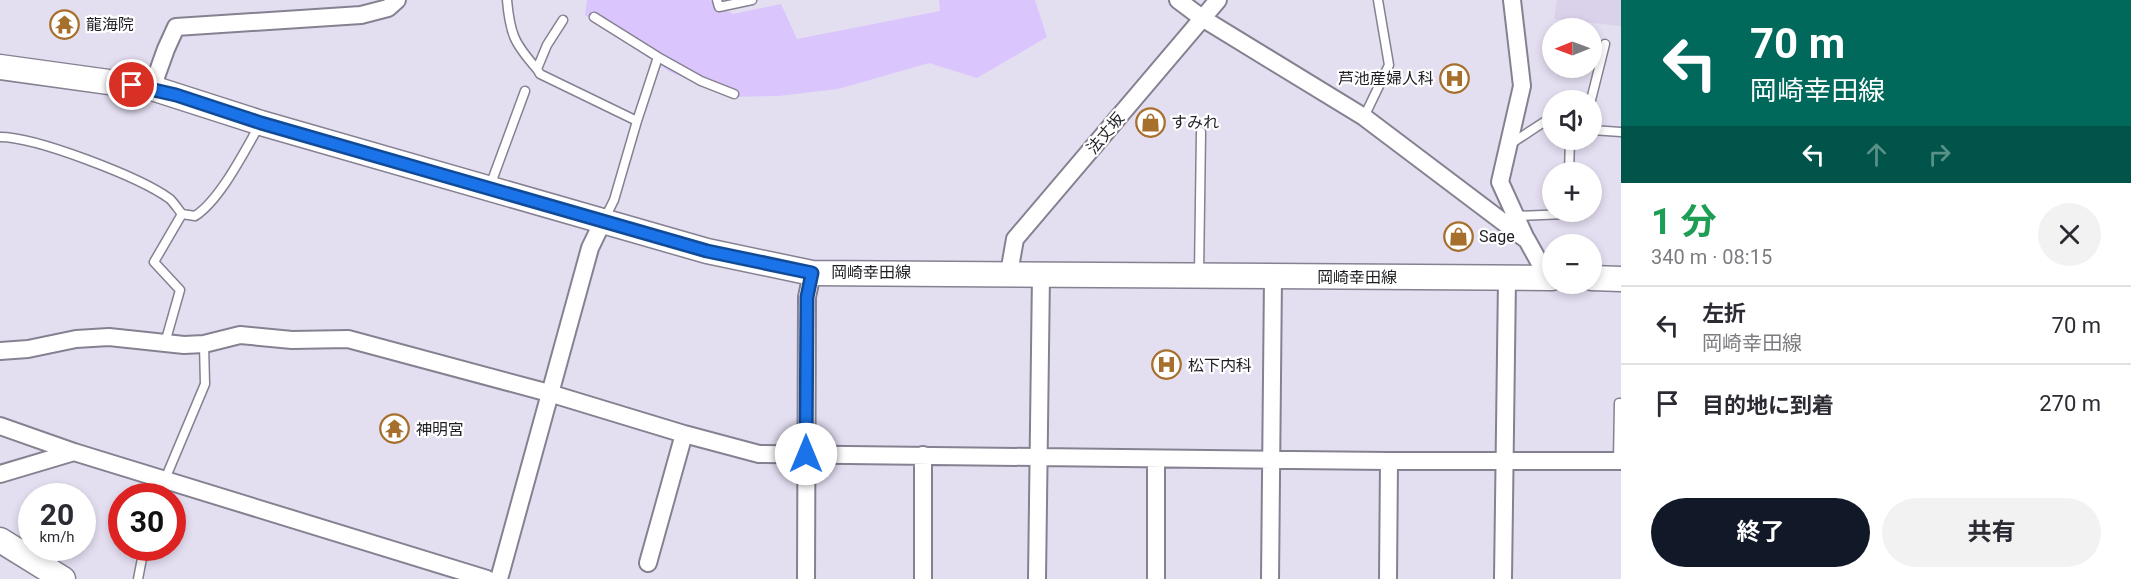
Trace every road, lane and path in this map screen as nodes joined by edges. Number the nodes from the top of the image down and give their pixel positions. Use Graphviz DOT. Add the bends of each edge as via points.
graph roads {
  1 [pos="397,0"];
  2 [pos="507,0"];
  3 [pos="717,0"];
  4 [pos="752,0"];
  5 [pos="1178,0"];
  6 [pos="1218,0"];
  7 [pos="1378,0"];
  8 [pos="1512,0"];
  9 [pos="594,17"];
  10 [pos="1202,18"];
  11 [pos="563,20"];
  12 [pos="1605,44"];
  13 [pos="658,57"];
  14 [pos="0,67"];
  15 [pos="537,69"];
  16 [pos="152,88"];
  17 [pos="1594,90"];
  18 [pos="525,91"];
  19 [pos="734,94"];
  20 [pos="1364,117"];
  21 [pos="637,121"];
  22 [pos="261,123"];
  23 [pos="1542,123"];
  24 [pos="1602,131"];
  25 [pos="1201,132"];
  26 [pos="1621,132"];
  27 [pos="0,137"];
  28 [pos="1509,146"];
  29 [pos="490,188"];
  30 [pos="182,213"];
  31 [pos="1542,215"];
  32 [pos="1516,216"];
  33 [pos="603,221"];
  34 [pos="1527,240"];
  35 [pos="1542,265"];
  36 [pos="812,273"];
  37 [pos="1009,273"];
  38 [pos="1041,274"];
  39 [pos="1199,275"];
  40 [pos="1273,277"];
  41 [pos="1542,278"];
  42 [pos="1602,278"];
  43 [pos="1507,279"];
  44 [pos="1621,279"];
  45 [pos="165,343"];
  46 [pos="204,344"];
  47 [pos="0,351"];
  48 [pos="549,393"];
  49 [pos="1621,402"];
  50 [pos="0,426"];
  51 [pos="684,434"];
  52 [pos="74,452"];
  53 [pos="806,454"];
  54 [pos="923,456"];
  55 [pos="1038,456"];
  56 [pos="1156,459"];
  57 [pos="1272,459"];
  58 [pos="1389,461"];
  59 [pos="1505,461"];
  60 [pos="1619,461"];
  61 [pos="0,474"];
  62 [pos="166,480"];
  63 [pos="164,483"];
  64 [pos="0,540"];
  65 [pos="141,561"];
  66 [pos="648,563"];
  67 [pos="63,579"];
  68 [pos="138,579"];
  69 [pos="487,579"];
  70 [pos="499,579"];
  71 [pos="806,579"];
  72 [pos="923,579"];
  73 [pos="1037,579"];
  74 [pos="1156,579"];
  75 [pos="1270,579"];
  76 [pos="1388,579"];
  77 [pos="1503,579"];
  1 -- 16 [label="street" via="388,8 362,15 176,27"];
  2 -- 15 [label="lane" via="512,34"];
  3 -- 4 [label="lane" via="719,7"];
  5 -- 10 [label="street"];
  6 -- 10 [label="street, 法丈坂"];
  7 -- 20 [label="lane" via="1389,65"];
  8 -- 28 [label="street" via="1522,86"];
  9 -- 13 [label="lane"];
  10 -- 20 [label="street"];
  10 -- 37 [label="street, 法丈坂" via="1014,239"];
  11 -- 15 [label="lane"];
  12 -- 17 [label="lane"];
  13 -- 19 [label="lane"];
  13 -- 21 [label="lane"];
  14 -- 16 [label="main road, 岡崎幸田線"];
  15 -- 21 [label="lane" via="547,78"];
  16 -- 22 [label="main road, 岡崎幸田線"];
  18 -- 29 [label="lane"];
  20 -- 34 [label="street"];
  21 -- 33 [label="lane" via="614,200"];
  22 -- 29 [label="main road, 岡崎幸田線"];
  22 -- 30 [label="lane" via="206,210 195,216"];
  23 -- 28 [label="lane"];
  24 -- 26 [label="lane"];
  25 -- 39 [label="lane"];
  27 -- 30 [label="lane" via="30,142 145,184"];
  28 -- 32 [label="street" via="1500,182"];
  29 -- 33 [label="main road, 岡崎幸田線"];
  30 -- 45 [label="lane" via="154,262 180,290"];
  31 -- 32 [label="lane"];
  32 -- 34 [label="street"];
  33 -- 36 [label="main road, 岡崎幸田線" via="707,251"];
  33 -- 48 [label="street" via="590,248"];
  34 -- 35 [label="street"];
  36 -- 37 [label="main road, 岡崎幸田線"];
  36 -- 53 [label="street" via="807,297"];
  37 -- 38 [label="main road, 岡崎幸田線"];
  38 -- 39 [label="main road, 岡崎幸田線"];
  38 -- 55 [label="street"];
  39 -- 40 [label="main road, 岡崎幸田線"];
  40 -- 43 [label="main road, 岡崎幸田線"];
  40 -- 57 [label="street"];
  41 -- 43 [label="main road, 岡崎幸田線"];
  42 -- 44 [label="main road"];
  43 -- 59 [label="street"];
  45 -- 46 [label="street"];
  45 -- 47 [label="street" via="109,337"];
  46 -- 48 [label="street" via="240,335 292,340 348,339"];
  46 -- 62 [label="lane" via="205,384"];
  48 -- 51 [label="street"];
  48 -- 70 [label="street"];
  49 -- 60 [label="lane"];
  50 -- 52 [label="street"];
  51 -- 53 [label="street" via="759,454"];
  51 -- 66 [label="street"];
  52 -- 61 [label="street"];
  52 -- 62 [label="street"];
  53 -- 54 [label="street"];
  53 -- 71 [label="street"];
  54 -- 55 [label="street"];
  54 -- 72 [label="street"];
  55 -- 56 [label="street"];
  55 -- 73 [label="street"];
  56 -- 57 [label="street"];
  56 -- 74 [label="street"];
  57 -- 58 [label="street"];
  57 -- 75 [label="street"];
  58 -- 59 [label="street"];
  58 -- 76 [label="street"];
  59 -- 60 [label="street"];
  59 -- 77 [label="street"];
  62 -- 63 [label="lane"];
  62 -- 69 [label="street"];
  64 -- 67 [label="main road"];
  65 -- 68 [label="lane"];
}
